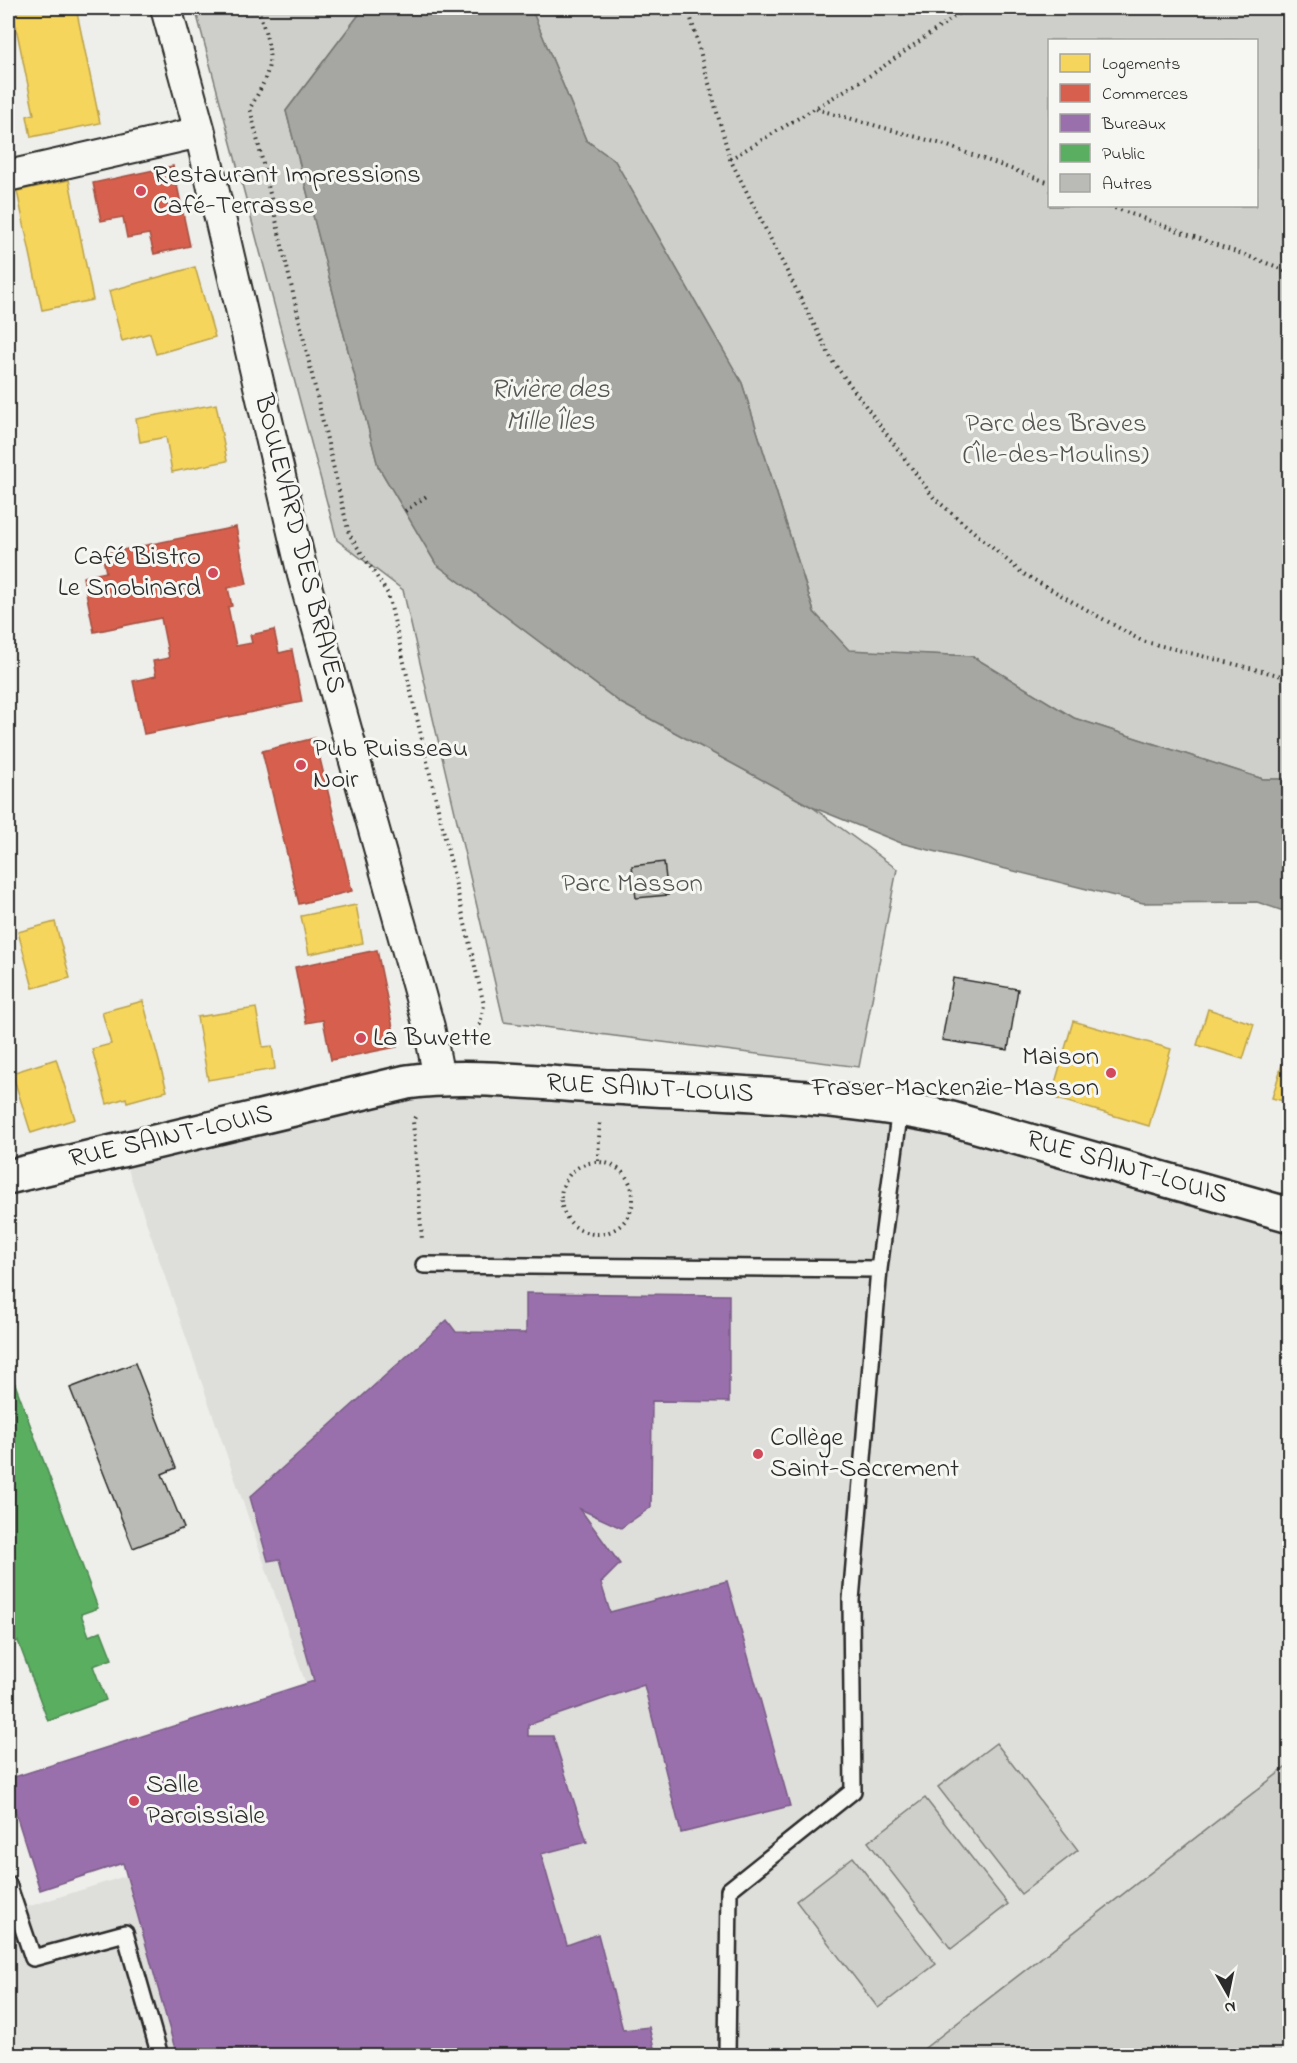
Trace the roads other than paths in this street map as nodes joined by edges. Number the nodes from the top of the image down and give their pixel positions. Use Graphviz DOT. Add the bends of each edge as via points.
graph roads {
  1 [pos="166,8"];
  2 [pos="200,132"];
  3 [pos="8,176"];
  4 [pos="439,1078"];
  5 [pos="900,1107"];
  6 [pos="8,1177"];
  7 [pos="1290,1215"];
  8 [pos="424,1265"];
  9 [pos="879,1269"];
  10 [pos="8,1884"];
  11 [pos="160,2055"];
  12 [pos="727,2055"];
  1 -- 2 [label="street, BOULEVARD DES BRAVES"];
  2 -- 3 [label="street"];
  2 -- 4 [label="street, BOULEVARD DES BRAVES" via="303,575 429,1027"];
  4 -- 5 [label="main road, RUE SAINT-LOUIS" via="768,1095"];
  4 -- 6 [label="main road, RUE SAINT-LOUIS" via="407,1082"];
  5 -- 7 [label="main road, RUE SAINT-LOUIS"];
  5 -- 9 [label="lane"];
  8 -- 9 [label="lane"];
  9 -- 12 [label="lane" via="851,1600 853,1791 729,1890"];
  10 -- 11 [label="lane" via="33,1958 125,1933"];
}
